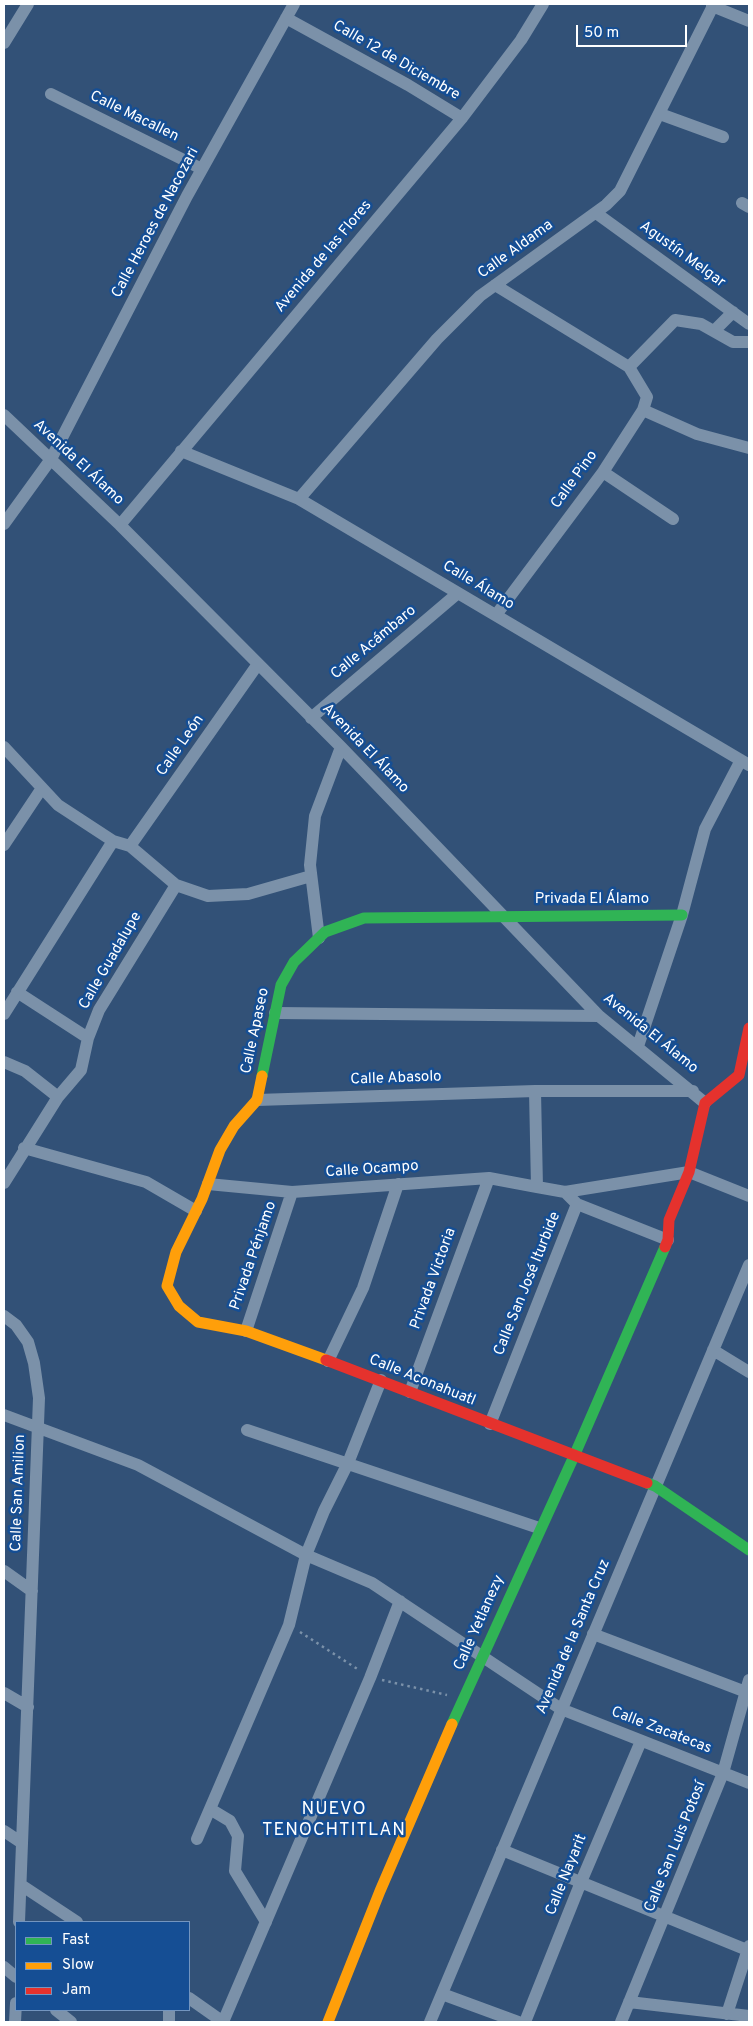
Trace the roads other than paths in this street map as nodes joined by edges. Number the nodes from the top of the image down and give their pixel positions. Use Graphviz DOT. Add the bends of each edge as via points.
graph roads {
  1 [pos="28,4"];
  2 [pos="294,4"];
  3 [pos="543,4"];
  4 [pos="713,5"];
  5 [pos="286,18"];
  6 [pos="749,21"];
  7 [pos="4,43"];
  8 [pos="51,94"];
  9 [pos="660,114"];
  10 [pos="462,118"];
  11 [pos="723,137"];
  12 [pos="202,169"];
  13 [pos="596,213"];
  14 [pos="495,285"];
  15 [pos="733,312"];
  16 [pos="749,324"];
  17 [pos="714,331"];
  18 [pos="749,342"];
  19 [pos="629,367"];
  20 [pos="643,410"];
  21 [pos="4,415"];
  22 [pos="749,448"];
  23 [pos="181,451"];
  24 [pos="51,459"];
  25 [pos="603,472"];
  26 [pos="299,499"];
  27 [pos="673,519"];
  28 [pos="4,524"];
  29 [pos="120,525"];
  30 [pos="458,592"];
  31 [pos="496,615"];
  32 [pos="258,664"];
  33 [pos="311,718"];
  34 [pos="4,747"];
  35 [pos="341,747"];
  36 [pos="745,762"];
  37 [pos="42,788"];
  38 [pos="113,841"];
  39 [pos="4,845"];
  40 [pos="130,846"];
  41 [pos="311,876"];
  42 [pos="176,885"];
  43 [pos="502,915"];
  44 [pos="682,915"];
  45 [pos="319,938"];
  46 [pos="17,992"];
  47 [pos="275,1013"];
  48 [pos="4,1014"];
  49 [pos="599,1016"];
  50 [pos="749,1028"];
  51 [pos="88,1038"];
  52 [pos="638,1046"];
  53 [pos="4,1062"];
  54 [pos="744,1076"];
  55 [pos="535,1091"];
  56 [pos="693,1091"];
  57 [pos="58,1097"];
  58 [pos="257,1100"];
  59 [pos="705,1103"];
  60 [pos="24,1148"];
  61 [pos="689,1172"];
  62 [pos="489,1178"];
  63 [pos="4,1183"];
  64 [pos="208,1184"];
  65 [pos="398,1184"];
  66 [pos="537,1187"];
  67 [pos="292,1192"];
  68 [pos="565,1192"];
  69 [pos="749,1196"];
  70 [pos="577,1204"];
  71 [pos="196,1211"];
  72 [pos="668,1240"];
  73 [pos="749,1265"];
  74 [pos="179,1306"];
  75 [pos="4,1316"];
  76 [pos="246,1331"];
  77 [pos="713,1350"];
  78 [pos="328,1360"];
  79 [pos="749,1372"];
  80 [pos="381,1380"];
  81 [pos="410,1392"];
  82 [pos="4,1415"];
  83 [pos="490,1424"];
  84 [pos="37,1428"];
  85 [pos="247,1430"];
  86 [pos="575,1454"];
  87 [pos="348,1464"];
  88 [pos="655,1486"];
  89 [pos="539,1528"];
  90 [pos="749,1550"];
  91 [pos="306,1556"];
  92 [pos="5,1576"];
  93 [pos="32,1591"];
  94 [pos="400,1601"];
  95 [pos="593,1634"];
  96 [pos="482,1655"];
  97 [pos="748,1686"];
  98 [pos="4,1693"];
  99 [pos="28,1706"];
  100 [pos="561,1709"];
  101 [pos="641,1741"];
  102 [pos="724,1773"];
  103 [pos="749,1783"];
  104 [pos="210,1809"];
  105 [pos="4,1831"];
  106 [pos="197,1839"];
  107 [pos="22,1843"];
  108 [pos="502,1850"];
  109 [pos="581,1882"];
  110 [pos="21,1885"];
  111 [pos="666,1916"];
  112 [pos="20,1921"];
  113 [pos="75,1921"];
  114 [pos="266,1922"];
  115 [pos="748,1948"];
  116 [pos="4,1967"];
  117 [pos="15,1976"];
  118 [pos="442,1994"];
  119 [pos="190,1999"];
  120 [pos="629,2002"];
  121 [pos="57,2011"];
  122 [pos="727,2014"];
  123 [pos="749,2016"];
  124 [pos="71,2022"];
  125 [pos="223,2022"];
  126 [pos="328,2022"];
  127 [pos="430,2022"];
  128 [pos="518,2022"];
  129 [pos="525,2022"];
  130 [pos="621,2022"];
  1 -- 7 [label="street"];
  2 -- 5 [label="street, Calle Heroes de Nacozari"];
  3 -- 10 [label="street, Avenida de las Flores" via="521,40"];
  4 -- 6 [label="street"];
  4 -- 9 [label="street, Calle Aldama"];
  5 -- 10 [label="street, Calle 12 de Diciembre"];
  5 -- 12 [label="street, Calle Heroes de Nacozari"];
  8 -- 12 [label="street, Calle Macallen"];
  9 -- 11 [label="street"];
  9 -- 13 [label="street, Calle Aldama" via="620,190"];
  10 -- 23 [label="street, Avenida de las Flores"];
  12 -- 24 [label="street, Calle Heroes de Nacozari"];
  13 -- 14 [label="street, Calle Aldama"];
  13 -- 15 [label="street, Agustín Melgar"];
  14 -- 19 [label="street"];
  14 -- 26 [label="street, Calle Aldama" via="437,339"];
  15 -- 16 [label="street, Agustín Melgar"];
  15 -- 17 [label="street"];
  17 -- 18 [label="street" via="733,342"];
  17 -- 19 [label="street" via="701,324 675,320"];
  19 -- 20 [label="street, Calle Pino" via="647,397"];
  20 -- 22 [label="street" via="697,434"];
  20 -- 25 [label="street, Calle Pino"];
  21 -- 24 [label="street, Avenida El Álamo"];
  23 -- 26 [label="street, Calle Álamo"];
  23 -- 29 [label="street, Avenida de las Flores"];
  24 -- 28 [label="street, Calle Heroes de Nacozari"];
  24 -- 29 [label="street, Avenida El Álamo"];
  25 -- 27 [label="street"];
  25 -- 31 [label="street, Calle Pino"];
  26 -- 30 [label="street, Calle Álamo"];
  29 -- 32 [label="street, Avenida El Álamo"];
  30 -- 31 [label="street, Calle Álamo"];
  30 -- 33 [label="street, Calle Acámbaro"];
  31 -- 36 [label="street, Calle Álamo"];
  32 -- 33 [label="street, Avenida El Álamo"];
  32 -- 40 [label="street, Calle León"];
  33 -- 35 [label="street, Avenida El Álamo"];
  34 -- 37 [label="street"];
  35 -- 41 [label="street" via="315,816"];
  35 -- 43 [label="street, Avenida El Álamo"];
  36 -- 44 [label="street" via="705,829"];
  37 -- 38 [label="street" via="58,805"];
  37 -- 39 [label="street"];
  38 -- 40 [label="street"];
  38 -- 46 [label="street"];
  40 -- 42 [label="street"];
  41 -- 42 [label="street" via="248,894 208,896"];
  41 -- 45 [label="street"];
  42 -- 51 [label="street, Calle Guadalupe" via="99,1010"];
  43 -- 44 [label="street, Privada El Álamo"];
  43 -- 45 [label="street, Calle Apaseo" via="364,918 325,932"];
  43 -- 49 [label="street, Avenida El Álamo"];
  44 -- 52 [label="street"];
  45 -- 47 [label="street, Calle Apaseo" via="294,962 281,986"];
  46 -- 48 [label="street"];
  46 -- 51 [label="street"];
  47 -- 49 [label="street"];
  47 -- 58 [label="street, Calle Apaseo"];
  49 -- 52 [label="street, Avenida El Álamo"];
  50 -- 54 [label="street"];
  51 -- 57 [label="street, Calle Guadalupe" via="81,1070"];
  52 -- 56 [label="street, Avenida El Álamo"];
  53 -- 57 [label="street" via="26,1071"];
  54 -- 59 [label="street"];
  55 -- 56 [label="street, Calle Abasolo"];
  55 -- 58 [label="street, Calle Abasolo"];
  55 -- 66 [label="street"];
  56 -- 59 [label="street, Avenida El Álamo"];
  57 -- 60 [label="street, Calle Guadalupe"];
  58 -- 64 [label="street, Calle Apaseo" via="234,1126"];
  59 -- 61 [label="street, Calle Yetlanezy"];
  60 -- 63 [label="street, Calle Guadalupe"];
  60 -- 71 [label="street" via="146,1182"];
  61 -- 68 [label="street"];
  61 -- 69 [label="street"];
  61 -- 72 [label="street, Calle Yetlanezy" via="669,1220"];
  62 -- 65 [label="street, Calle Ocampo"];
  62 -- 66 [label="street, Calle Ocampo"];
  62 -- 81 [label="street, Privada Victoria"];
  64 -- 67 [label="street, Calle Ocampo"];
  64 -- 71 [label="street, Calle Apaseo"];
  65 -- 67 [label="street, Calle Ocampo"];
  65 -- 78 [label="street" via="363,1288"];
  66 -- 68 [label="street, Calle San José Iturbide"];
  67 -- 76 [label="street, Privada Pénjamo"];
  68 -- 70 [label="street, Calle San José Iturbide"];
  70 -- 72 [label="street"];
  70 -- 83 [label="street, Calle San José Iturbide"];
  71 -- 74 [label="street, Calle Apaseo" via="176,1252 167,1286"];
  72 -- 86 [label="street, Calle Yetlanezy"];
  73 -- 77 [label="street, Avenida de la Santa Cruz"];
  74 -- 76 [label="street, Calle Aconahuatl" via="198,1322"];
  75 -- 84 [label="street, Calle San Amilion" via="16,1325 28,1342 38,1398"];
  76 -- 78 [label="street, Calle Aconahuatl"];
  77 -- 79 [label="street"];
  77 -- 88 [label="street, Avenida de la Santa Cruz"];
  78 -- 80 [label="street, Calle Aconahuatl"];
  80 -- 81 [label="street, Calle Aconahuatl"];
  80 -- 87 [label="street"];
  81 -- 83 [label="street, Calle Aconahuatl"];
  82 -- 84 [label="street, Calle Zacatecas"];
  83 -- 86 [label="street, Calle Aconahuatl"];
  84 -- 91 [label="street, Calle Zacatecas" via="138,1465"];
  84 -- 93 [label="street, Calle San Amilion"];
  85 -- 87 [label="street"];
  86 -- 88 [label="street, Calle Aconahuatl"];
  86 -- 89 [label="street, Calle Yetlanezy"];
  87 -- 89 [label="street"];
  87 -- 91 [label="street"];
  88 -- 90 [label="street, Calle Aconahuatl"];
  88 -- 95 [label="street, Avenida de la Santa Cruz"];
  89 -- 96 [label="street, Calle Yetlanezy"];
  91 -- 94 [label="street, Calle Zacatecas" via="372,1583"];
  91 -- 104 [label="street" via="289,1625"];
  92 -- 93 [label="street"];
  93 -- 99 [label="street, Calle San Amilion"];
  94 -- 96 [label="street, Calle Zacatecas"];
  94 -- 114 [label="street"];
  95 -- 97 [label="street"];
  95 -- 100 [label="street, Avenida de la Santa Cruz"];
  96 -- 100 [label="street, Calle Zacatecas"];
  96 -- 126 [label="street, Calle Yetlanezy" via="380,1891"];
  97 -- 102 [label="street, Calle San Luis Potosí"];
  98 -- 99 [label="street"];
  99 -- 107 [label="street, Calle San Amilion"];
  100 -- 101 [label="street, Calle Zacatecas"];
  100 -- 108 [label="street, Avenida de la Santa Cruz"];
  101 -- 102 [label="street, Calle Zacatecas"];
  101 -- 109 [label="street, Calle Nayarit"];
  102 -- 103 [label="street, Calle Zacatecas"];
  102 -- 111 [label="street, Calle San Luis Potosí"];
  104 -- 106 [label="street"];
  104 -- 114 [label="street" via="230,1821 238,1836 235,1872"];
  105 -- 107 [label="street"];
  107 -- 110 [label="street, Calle San Amilion"];
  108 -- 109 [label="street"];
  108 -- 118 [label="street, Avenida de la Santa Cruz"];
  109 -- 111 [label="street"];
  109 -- 129 [label="street, Calle Nayarit"];
  110 -- 112 [label="street, Calle San Amilion"];
  110 -- 113 [label="street"];
  111 -- 115 [label="street"];
  111 -- 120 [label="street, Calle San Luis Potosí"];
  114 -- 125 [label="street"];
  115 -- 122 [label="street"];
  116 -- 117 [label="street"];
  118 -- 127 [label="street, Avenida de la Santa Cruz"];
  118 -- 128 [label="street"];
  119 -- 125 [label="street"];
  120 -- 122 [label="street"];
  120 -- 130 [label="street, Calle San Luis Potosí"];
  121 -- 124 [label="street"];
  122 -- 123 [label="street"];
}
